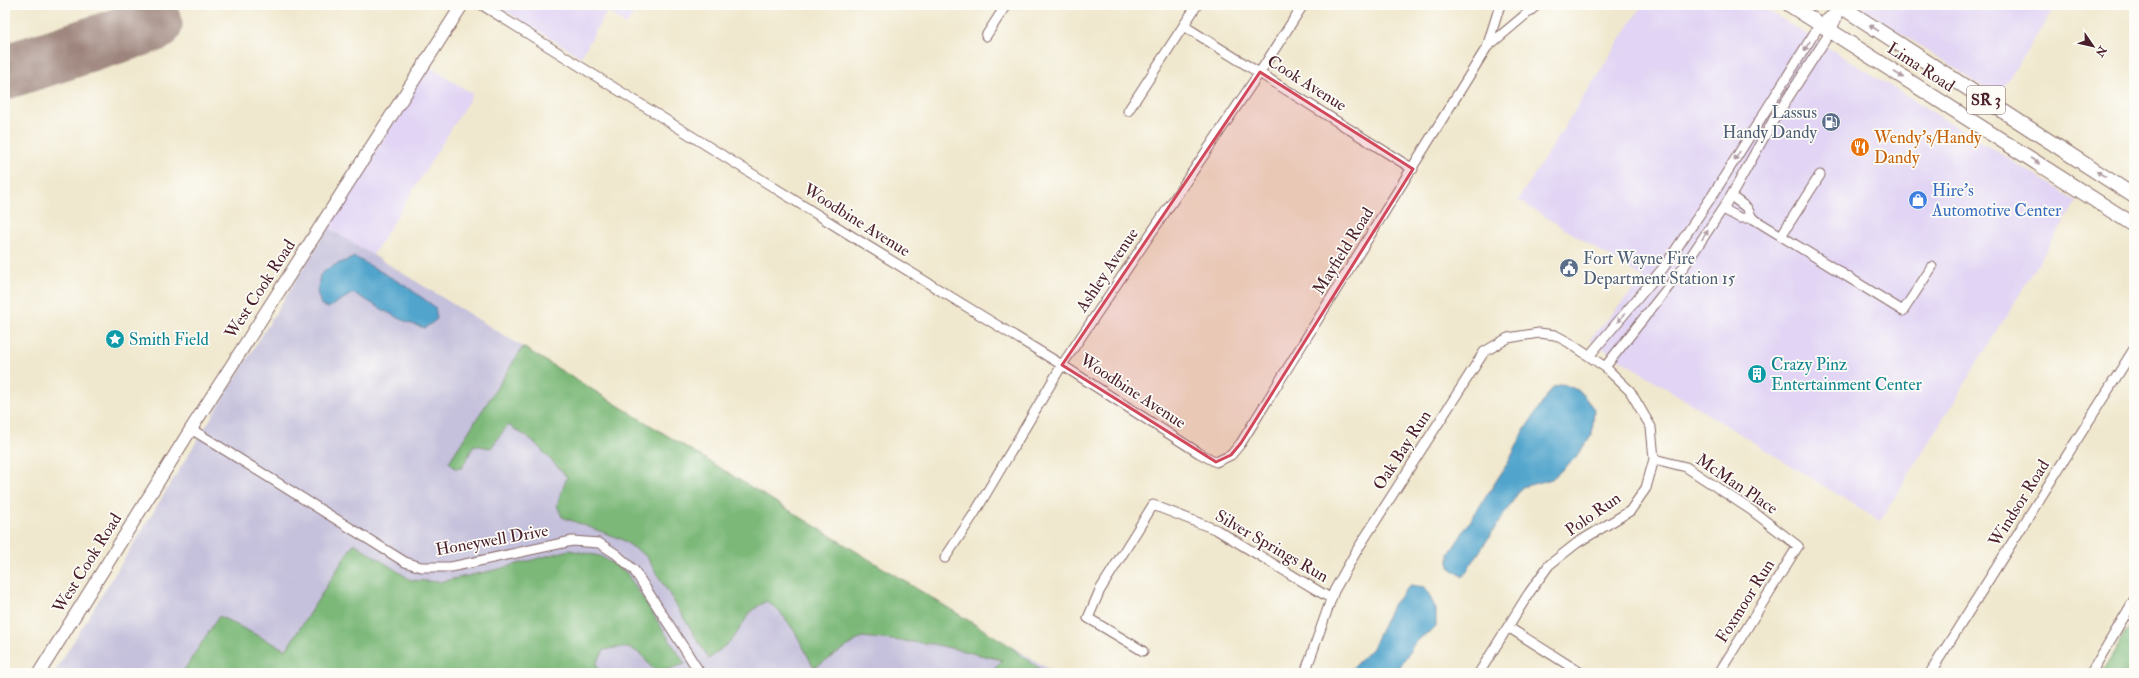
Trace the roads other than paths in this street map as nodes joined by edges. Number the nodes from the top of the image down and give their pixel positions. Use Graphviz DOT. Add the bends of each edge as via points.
graph roads {
  1 [pos="462,5"];
  2 [pos="482,5"];
  3 [pos="1006,5"];
  4 [pos="1198,5"];
  5 [pos="1302,5"];
  6 [pos="1500,5"];
  7 [pos="1537,5"];
  8 [pos="1790,5"];
  9 [pos="1841,6"];
  10 [pos="1184,26"];
  11 [pos="1826,28"];
  12 [pos="986,36"];
  13 [pos="1487,48"];
  14 [pos="1260,72"];
  15 [pos="1128,111"];
  16 [pos="1413,169"];
  17 [pos="1820,175"];
  18 [pos="1731,196"];
  19 [pos="2134,196"];
  20 [pos="1723,209"];
  21 [pos="1752,218"];
  22 [pos="2134,225"];
  23 [pos="1781,236"];
  24 [pos="1932,267"];
  25 [pos="1635,301"];
  26 [pos="1650,310"];
  27 [pos="2134,349"];
  28 [pos="1589,356"];
  29 [pos="1062,365"];
  30 [pos="1605,367"];
  31 [pos="191,430"];
  32 [pos="1654,459"];
  33 [pos="1216,462"];
  34 [pos="1798,546"];
  35 [pos="945,558"];
  36 [pos="1330,598"];
  37 [pos="2134,600"];
  38 [pos="1508,627"];
  39 [pos="1143,650"];
  40 [pos="39,673"];
  41 [pos="700,673"];
  42 [pos="1305,673"];
  43 [pos="1479,673"];
  44 [pos="1581,673"];
  45 [pos="1719,673"];
  46 [pos="1930,673"];
  47 [pos="2091,673"];
  1 -- 31 [label="main road, West Cook Road"];
  2 -- 29 [label="street, Woodbine Avenue"];
  3 -- 12 [label="street"];
  4 -- 10 [label="street"];
  5 -- 14 [label="street, Ashley Avenue"];
  6 -- 13 [label="street"];
  7 -- 13 [label="street"];
  8 -- 11 [label="highway, Lima Road / SR 3"];
  9 -- 11 [label="street"];
  9 -- 11 [label="street"];
  19 -- 9 [label="highway, Lima Road / SR 3, one-way"];
  10 -- 14 [label="street, Cook Avenue"];
  10 -- 15 [label="street"];
  11 -- 18 [label="street"];
  11 -- 22 [label="highway, Lima Road / SR 3, one-way"];
  11 -- 25 [label="street, one-way" via="1664,267"];
  13 -- 16 [label="street, Mayfield Road"];
  14 -- 16 [label="street, Cook Avenue"];
  14 -- 29 [label="street, Ashley Avenue"];
  16 -- 33 [label="street, Mayfield Road" via="1241,443 1231,455"];
  17 -- 23 [label="street"];
  18 -- 20 [label="street"];
  18 -- 21 [label="street" via="1747,208"];
  20 -- 21 [label="street" via="1740,218"];
  26 -- 20 [label="street, one-way" via="1681,271"];
  21 -- 23 [label="street"];
  23 -- 24 [label="street" via="1903,311"];
  25 -- 26 [label="street"];
  25 -- 28 [label="street, one-way"];
  26 -- 30 [label="street"];
  27 -- 46 [label="street, Windsor Road"];
  28 -- 30 [label="street, Polo Run"];
  28 -- 36 [label="street, Oak Bay Run" via="1555,336 1539,333 1508,338 1484,352 1357,550"];
  29 -- 33 [label="street, Woodbine Avenue"];
  29 -- 35 [label="street, Ashley Avenue"];
  30 -- 32 [label="street, Polo Run" via="1630,391 1651,427"];
  31 -- 40 [label="main road, West Cook Road"];
  31 -- 41 [label="street, Honeywell Drive" via="405,562 421,567 451,567 572,541 599,543 634,570"];
  32 -- 34 [label="street, McMan Place" via="1686,468 1752,510"];
  32 -- 38 [label="street, Polo Run" via="1646,488 1630,511 1577,543 1550,565"];
  34 -- 45 [label="street, Foxmoor Run"];
  36 -- 39 [label="street, Silver Springs Run" via="1217,530 1153,505 1100,590 1088,618"];
  36 -- 42 [label="street, Oak Bay Run"];
  37 -- 47 [label="street"];
  38 -- 43 [label="street, Polo Run"];
  38 -- 44 [label="street"];
}
